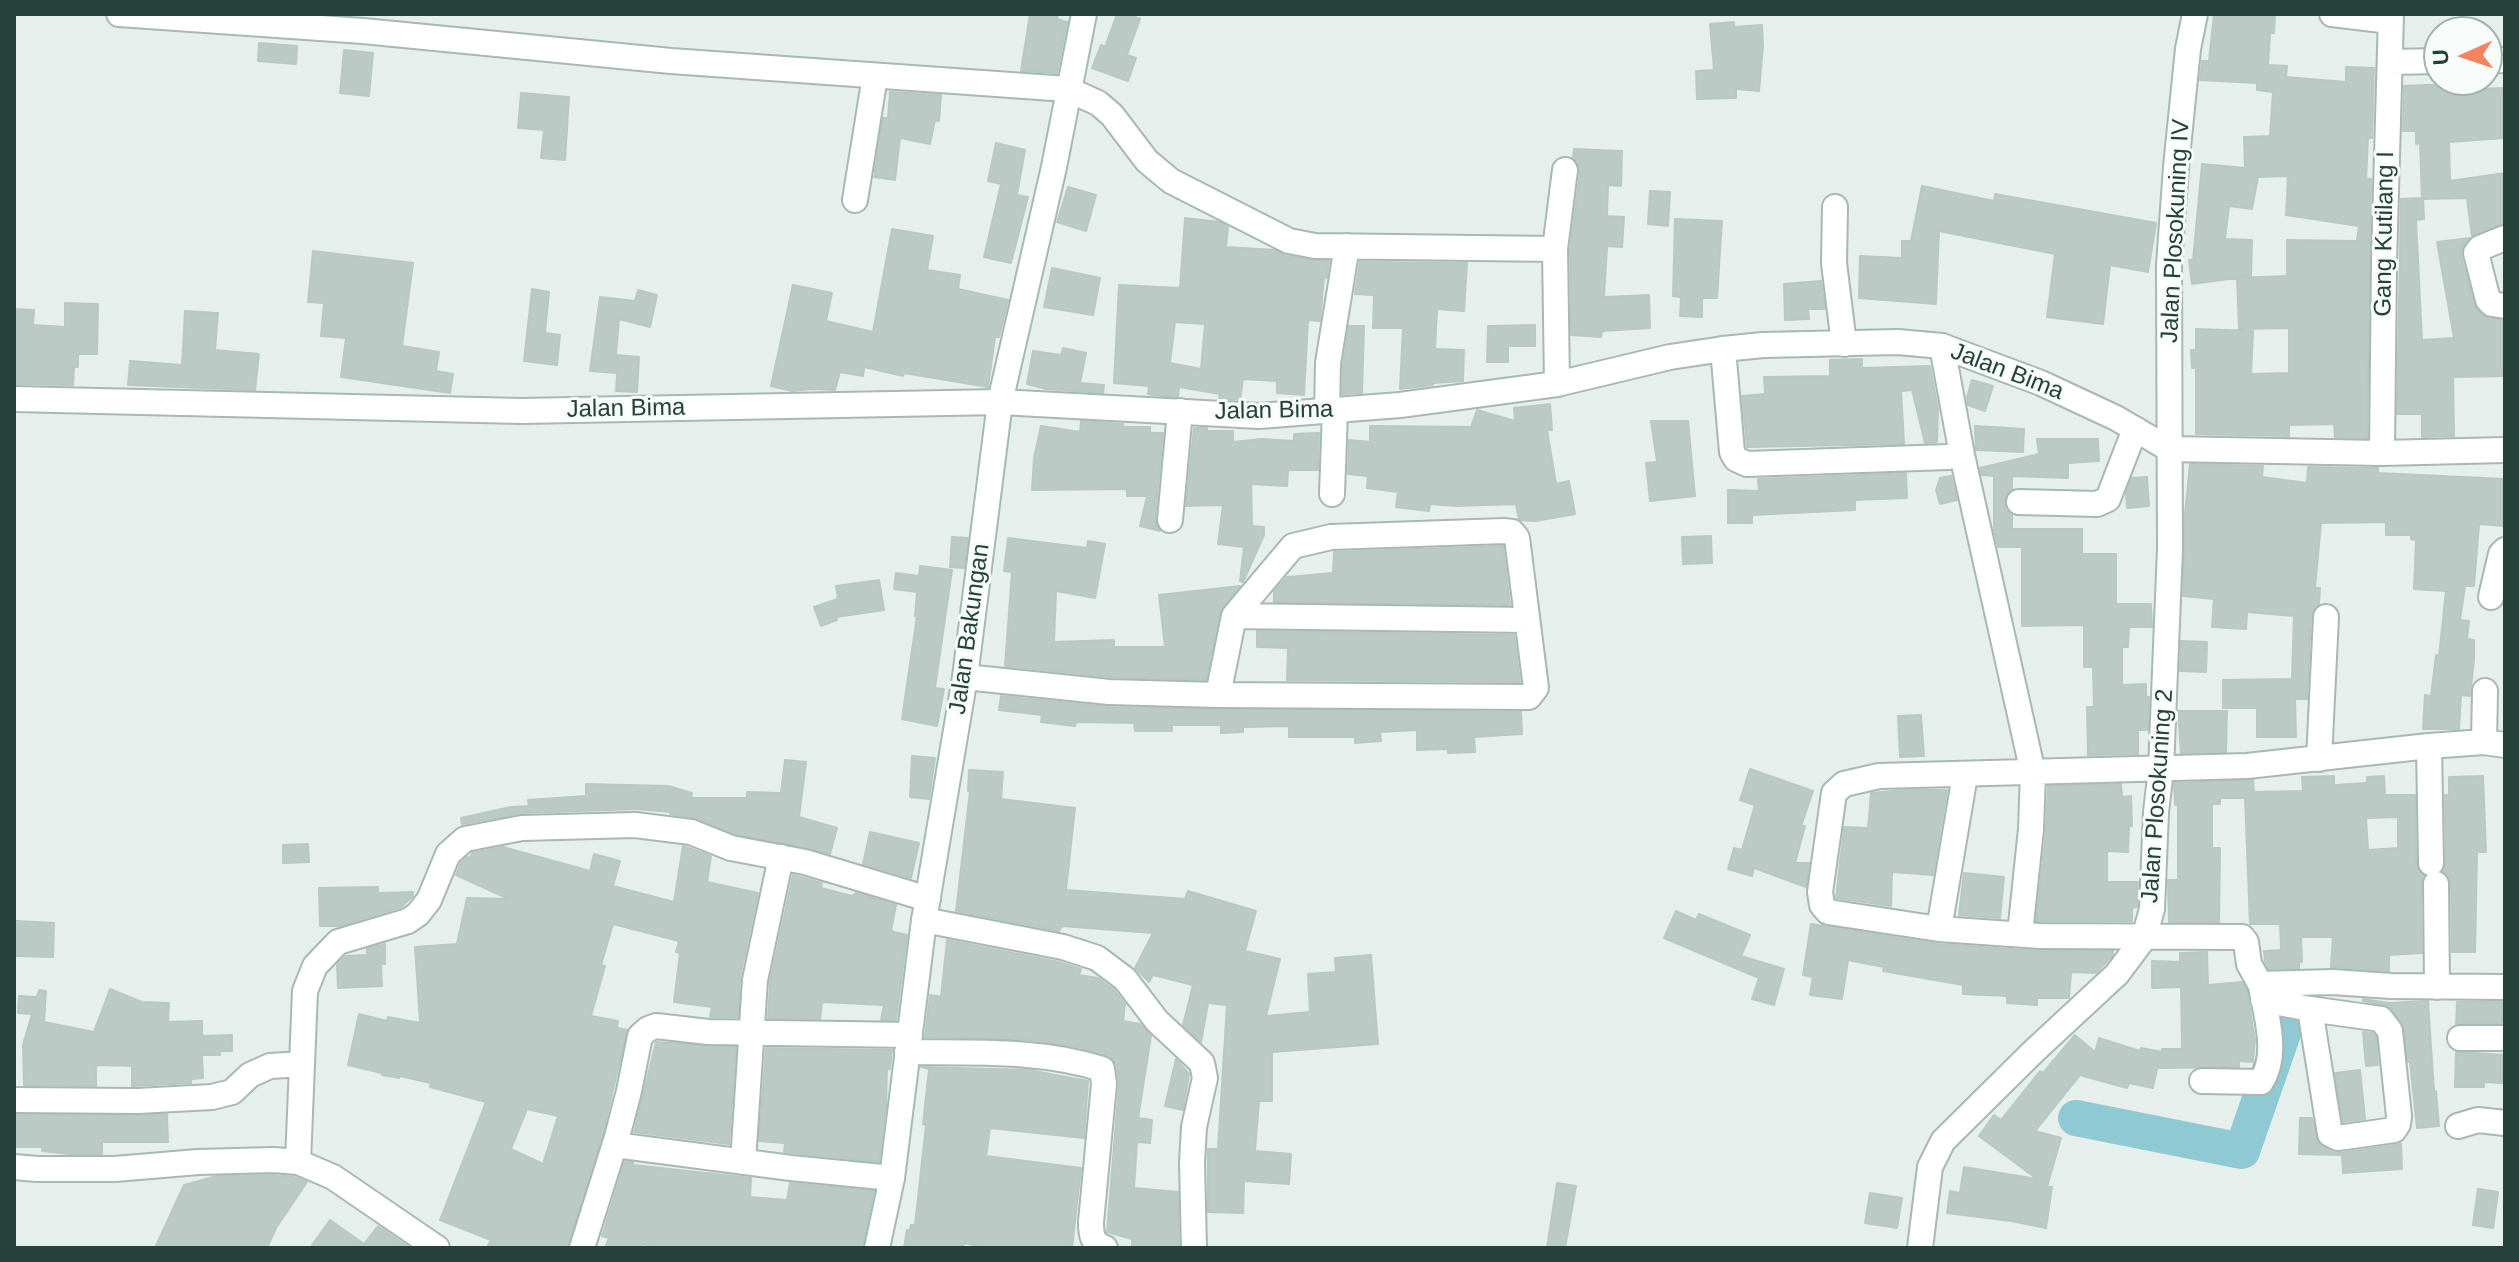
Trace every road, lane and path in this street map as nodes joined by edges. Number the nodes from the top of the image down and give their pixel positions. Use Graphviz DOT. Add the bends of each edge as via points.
graph roads {
  1 [pos="119,14"];
  2 [pos="1084,14"];
  3 [pos="2195,14"];
  4 [pos="2332,14"];
  5 [pos="2391,17"];
  6 [pos="2423,61"];
  7 [pos="2390,62"];
  8 [pos="875,76"];
  9 [pos="1067,89"];
  10 [pos="1565,170"];
  11 [pos="855,200"];
  12 [pos="1835,207"];
  13 [pos="2505,238"];
  14 [pos="1347,246"];
  15 [pos="1555,249"];
  16 [pos="2505,306"];
  17 [pos="1844,344"];
  18 [pos="1942,346"];
  19 [pos="1723,349"];
  20 [pos="1557,384"];
  21 [pos="14,399"];
  22 [pos="1000,402"];
  23 [pos="1180,411"];
  24 [pos="1331,412"];
  25 [pos="2135,429"];
  26 [pos="2169,449"];
  27 [pos="2505,450"];
  28 [pos="2382,453"];
  29 [pos="1948,457"];
  30 [pos="1332,494"];
  31 [pos="2019,502"];
  32 [pos="1170,520"];
  33 [pos="2505,550"];
  34 [pos="2491,597"];
  35 [pos="1234,616"];
  36 [pos="2326,617"];
  37 [pos="1527,620"];
  38 [pos="965,677"];
  39 [pos="2485,691"];
  40 [pos="1218,695"];
  41 [pos="2495,744"];
  42 [pos="2429,746"];
  43 [pos="2319,759"];
  44 [pos="2161,769"];
  45 [pos="2033,773"];
  46 [pos="1965,775"];
  47 [pos="781,857"];
  48 [pos="926,910"];
  49 [pos="1939,929"];
  50 [pos="2020,934"];
  51 [pos="2144,938"];
  52 [pos="2437,987"];
  53 [pos="2505,987"];
  54 [pos="2262,992"];
  55 [pos="2310,1009"];
  56 [pos="751,1034"];
  57 [pos="2460,1038"];
  58 [pos="2505,1038"];
  59 [pos="908,1043"];
  60 [pos="302,1064"];
  61 [pos="2202,1081"];
  62 [pos="14,1100"];
  63 [pos="2505,1123"];
  64 [pos="2458,1126"];
  65 [pos="615,1145"];
  66 [pos="298,1162"];
  67 [pos="743,1162"];
  68 [pos="14,1167"];
  69 [pos="892,1178"];
  70 [pos="437,1248"];
  71 [pos="582,1248"];
  72 [pos="877,1248"];
  73 [pos="1105,1248"];
  74 [pos="1194,1248"];
  75 [pos="1920,1248"];
  1 -- 8 [label="street"];
  2 -- 9 [label="street, Jalan Bakungan"];
  3 -- 26 [label="street, Jalan Plosokuning IV" via="2169,265"];
  4 -- 5 [label="street"];
  5 -- 7 [label="street, Gang Kutilang I"];
  6 -- 7 [label="street"];
  7 -- 28 [label="street, Gang Kutilang I"];
  8 -- 9 [label="street"];
  8 -- 11 [label="street"];
  9 -- 14 [label="street" via="1112,115 1147,161 1171,181 1289,241"];
  9 -- 22 [label="street, Jalan Bakungan"];
  10 -- 15 [label="street"];
  12 -- 17 [label="street" via="1834,263"];
  13 -- 16 [label="street" via="2476,253 2488,300"];
  14 -- 15 [label="street"];
  14 -- 24 [label="street" via="1328,363"];
  15 -- 20 [label="street"];
  17 -- 18 [label="street, Jalan Bima"];
  17 -- 19 [label="street, Jalan Bima"];
  18 -- 25 [label="street, Jalan Bima" via="2041,383"];
  18 -- 45 [label="street"];
  19 -- 20 [label="street, Jalan Bima"];
  19 -- 29 [label="street" via="1736,459 1747,464"];
  20 -- 24 [label="street, Jalan Bima"];
  21 -- 22 [label="street, Jalan Bima" via="521,411"];
  22 -- 23 [label="street, Jalan Bima"];
  22 -- 38 [label="street, Jalan Bakungan"];
  23 -- 24 [label="street, Jalan Bima" via="1259,416"];
  23 -- 32 [label="street"];
  24 -- 30 [label="street"];
  25 -- 26 [label="street, Jalan Bima"];
  25 -- 31 [label="street" via="2108,499 2097,504"];
  26 -- 28 [label="street, Jalan Bima"];
  26 -- 44 [label="street, Jalan Plosokuning 2"];
  27 -- 28 [label="street, Jalan Bima"];
  33 -- 34 [label="street"];
  35 -- 37 [label="street"];
  35 -- 37 [label="street" via="1293,546 1331,537 1504,531 1517,538"];
  35 -- 40 [label="street"];
  36 -- 43 [label="street"];
  37 -- 40 [label="street" via="1536,688 1529,697"];
  38 -- 40 [label="street" via="1109,692"];
  38 -- 48 [label="street, Jalan Bakungan"];
  39 -- 41 [label="street"];
  41 -- 42 [label="street"];
  42 -- 43 [label="street"];
  42 -- 52 [label="street"];
  43 -- 44 [label="street"];
  44 -- 45 [label="street"];
  44 -- 51 [label="street, Jalan Plosokuning 2" via="2152,909"];
  45 -- 46 [label="street"];
  45 -- 50 [label="street"];
  46 -- 49 [label="street"];
  46 -- 49 [label="street" via="1879,776 1844,784 1834,793 1822,905 1828,912"];
  47 -- 48 [label="street"];
  47 -- 56 [label="street" via="755,980"];
  47 -- 60 [label="street" via="731,848 691,832 635,825 522,828 465,839 448,854 418,914 338,942 315,966 305,991"];
  48 -- 59 [label="street, Jalan Bakungan"];
  48 -- 74 [label="street" via="1097,958 1125,979 1157,1021 1202,1063 1205,1078 1192,1163"];
  49 -- 50 [label="street"];
  50 -- 51 [label="street"];
  51 -- 54 [label="street" via="2242,937"];
  51 -- 75 [label="street, Jalan Plosokuning 2" via="2117,974 1951,1132 1933,1159"];
  52 -- 53 [label="street"];
  52 -- 54 [label="street" via="2333,982"];
  54 -- 55 [label="street"];
  54 -- 61 [label="street" via="2269,1055 2264,1078 2249,1084"];
  55 -- 55 [label="street" via="2330,1134 2338,1138 2394,1130 2399,1116 2385,1023"];
  56 -- 59 [label="street"];
  56 -- 65 [label="street" via="656,1026 643,1032"];
  56 -- 67 [label="street"];
  57 -- 58 [label="street"];
  59 -- 69 [label="street, Jalan Bakungan"];
  59 -- 73 [label="street" via="1065,1060 1102,1069 1091,1222 1094,1240"];
  60 -- 62 [label="street" via="270,1066 232,1092 212,1097"];
  60 -- 66 [label="street"];
  63 -- 64 [label="street" via="2478,1120"];
  65 -- 67 [label="street"];
  65 -- 71 [label="street"];
  66 -- 68 [label="street"];
  66 -- 70 [label="street" via="333,1177"];
  67 -- 69 [label="street"];
  69 -- 72 [label="street, Jalan Bakungan"];
}
